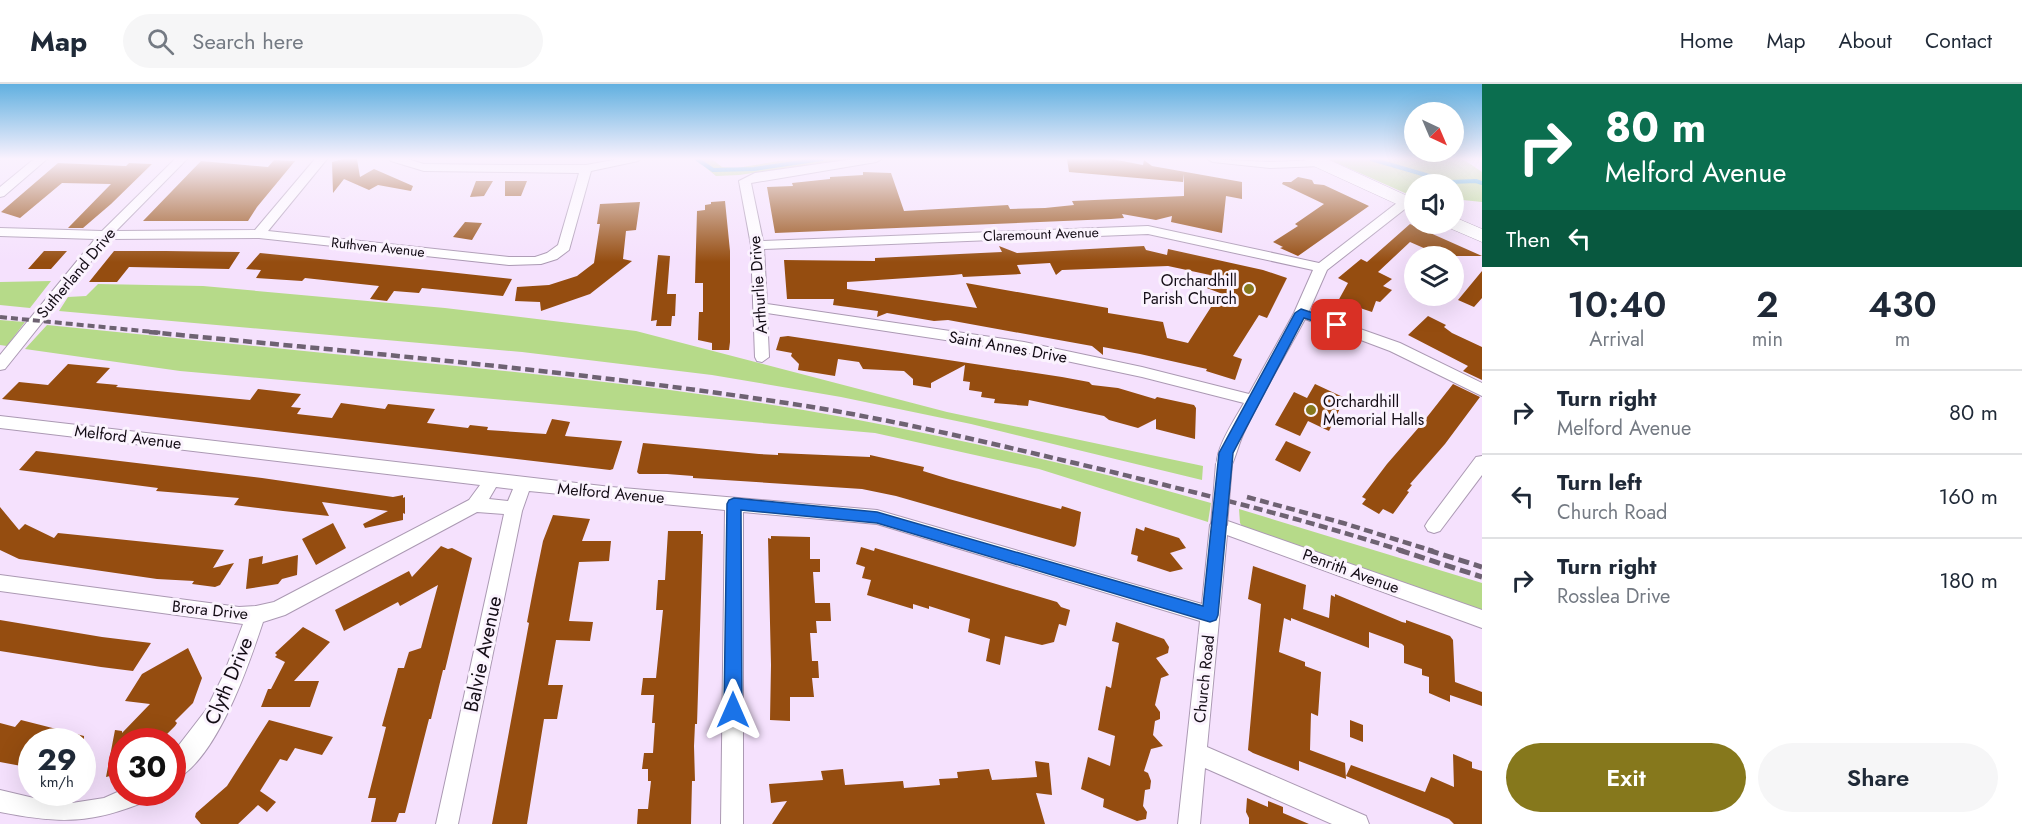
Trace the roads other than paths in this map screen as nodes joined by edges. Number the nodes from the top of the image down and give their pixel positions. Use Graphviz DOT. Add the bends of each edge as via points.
graph roads {
  1 [pos="146,194"];
  2 [pos="292,194"];
  3 [pos="577,194"];
  4 [pos="747,194"];
  5 [pos="1387,194"];
  6 [pos="1404,201"];
  7 [pos="1404,208"];
  8 [pos="1464,228"];
  9 [pos="0,232"];
  10 [pos="259,234"];
  11 [pos="105,235"];
  12 [pos="1482,236"];
  13 [pos="757,245"];
  14 [pos="1321,268"];
  15 [pos="761,308"];
  16 [pos="1301,313"];
  17 [pos="762,357"];
  18 [pos="0,365"];
  19 [pos="1482,390"];
  20 [pos="1252,400"];
  21 [pos="0,422"];
  22 [pos="1482,462"];
  23 [pos="490,481"];
  24 [pos="523,484"];
  25 [pos="734,504"];
  26 [pos="475,505"];
  27 [pos="513,511"];
  28 [pos="1219,525"];
  29 [pos="1434,526"];
  30 [pos="0,583"];
  31 [pos="256,615"];
  32 [pos="1210,615"];
  33 [pos="1482,619"];
  34 [pos="1196,753"];
  35 [pos="186,755"];
  36 [pos="0,801"];
  37 [pos="112,806"];
  38 [pos="447,824"];
  39 [pos="732,824"];
  40 [pos="1189,824"];
  41 [pos="1358,824"];
  1 -- 11 [label="street, Sutherland Drive"];
  2 -- 10 [label="street"];
  3 -- 10 [label="street, Ruthven Avenue" via="564,247 536,261"];
  4 -- 13 [label="street, Arthurlie Drive"];
  5 -- 6 [label="main road"];
  7 -- 14 [label="street, Church Road"];
  8 -- 12 [label="main road"];
  9 -- 11 [label="street, Ruthven Avenue"];
  10 -- 11 [label="street, Ruthven Avenue"];
  11 -- 18 [label="street, Sutherland Drive"];
  13 -- 14 [label="street, Claremount Avenue" via="1148,230"];
  13 -- 15 [label="street, Arthurlie Drive"];
  14 -- 16 [label="street, Church Road"];
  15 -- 17 [label="street, Arthurlie Drive"];
  15 -- 20 [label="street, Saint Annes Drive" via="1024,347"];
  16 -- 19 [label="street" via="1395,347"];
  16 -- 20 [label="street, Church Road"];
  20 -- 28 [label="street, Church Road, bridge" via="1226,453"];
  21 -- 23 [label="street, Melford Avenue"];
  22 -- 29 [label="street"];
  23 -- 24 [label="street, Melford Avenue"];
  23 -- 26 [label="street"];
  24 -- 25 [label="street, Melford Avenue"];
  24 -- 27 [label="street, Balvie Avenue"];
  25 -- 32 [label="street, Melford Avenue" via="877,518"];
  25 -- 39 [label="street"];
  26 -- 27 [label="street"];
  26 -- 31 [label="street, Brora Drive" via="278,609"];
  27 -- 38 [label="street, Balvie Avenue"];
  28 -- 32 [label="street, Church Road"];
  28 -- 33 [label="street, Penrith Avenue"];
  30 -- 31 [label="street, Brora Drive" via="217,614"];
  31 -- 35 [label="street, Clyth Drive" via="220,708 207,732"];
  32 -- 34 [label="street, Church Road"];
  34 -- 40 [label="street, Church Road"];
  34 -- 41 [label="street"];
  36 -- 37 [label="street" via="54,815 83,814"];
}
